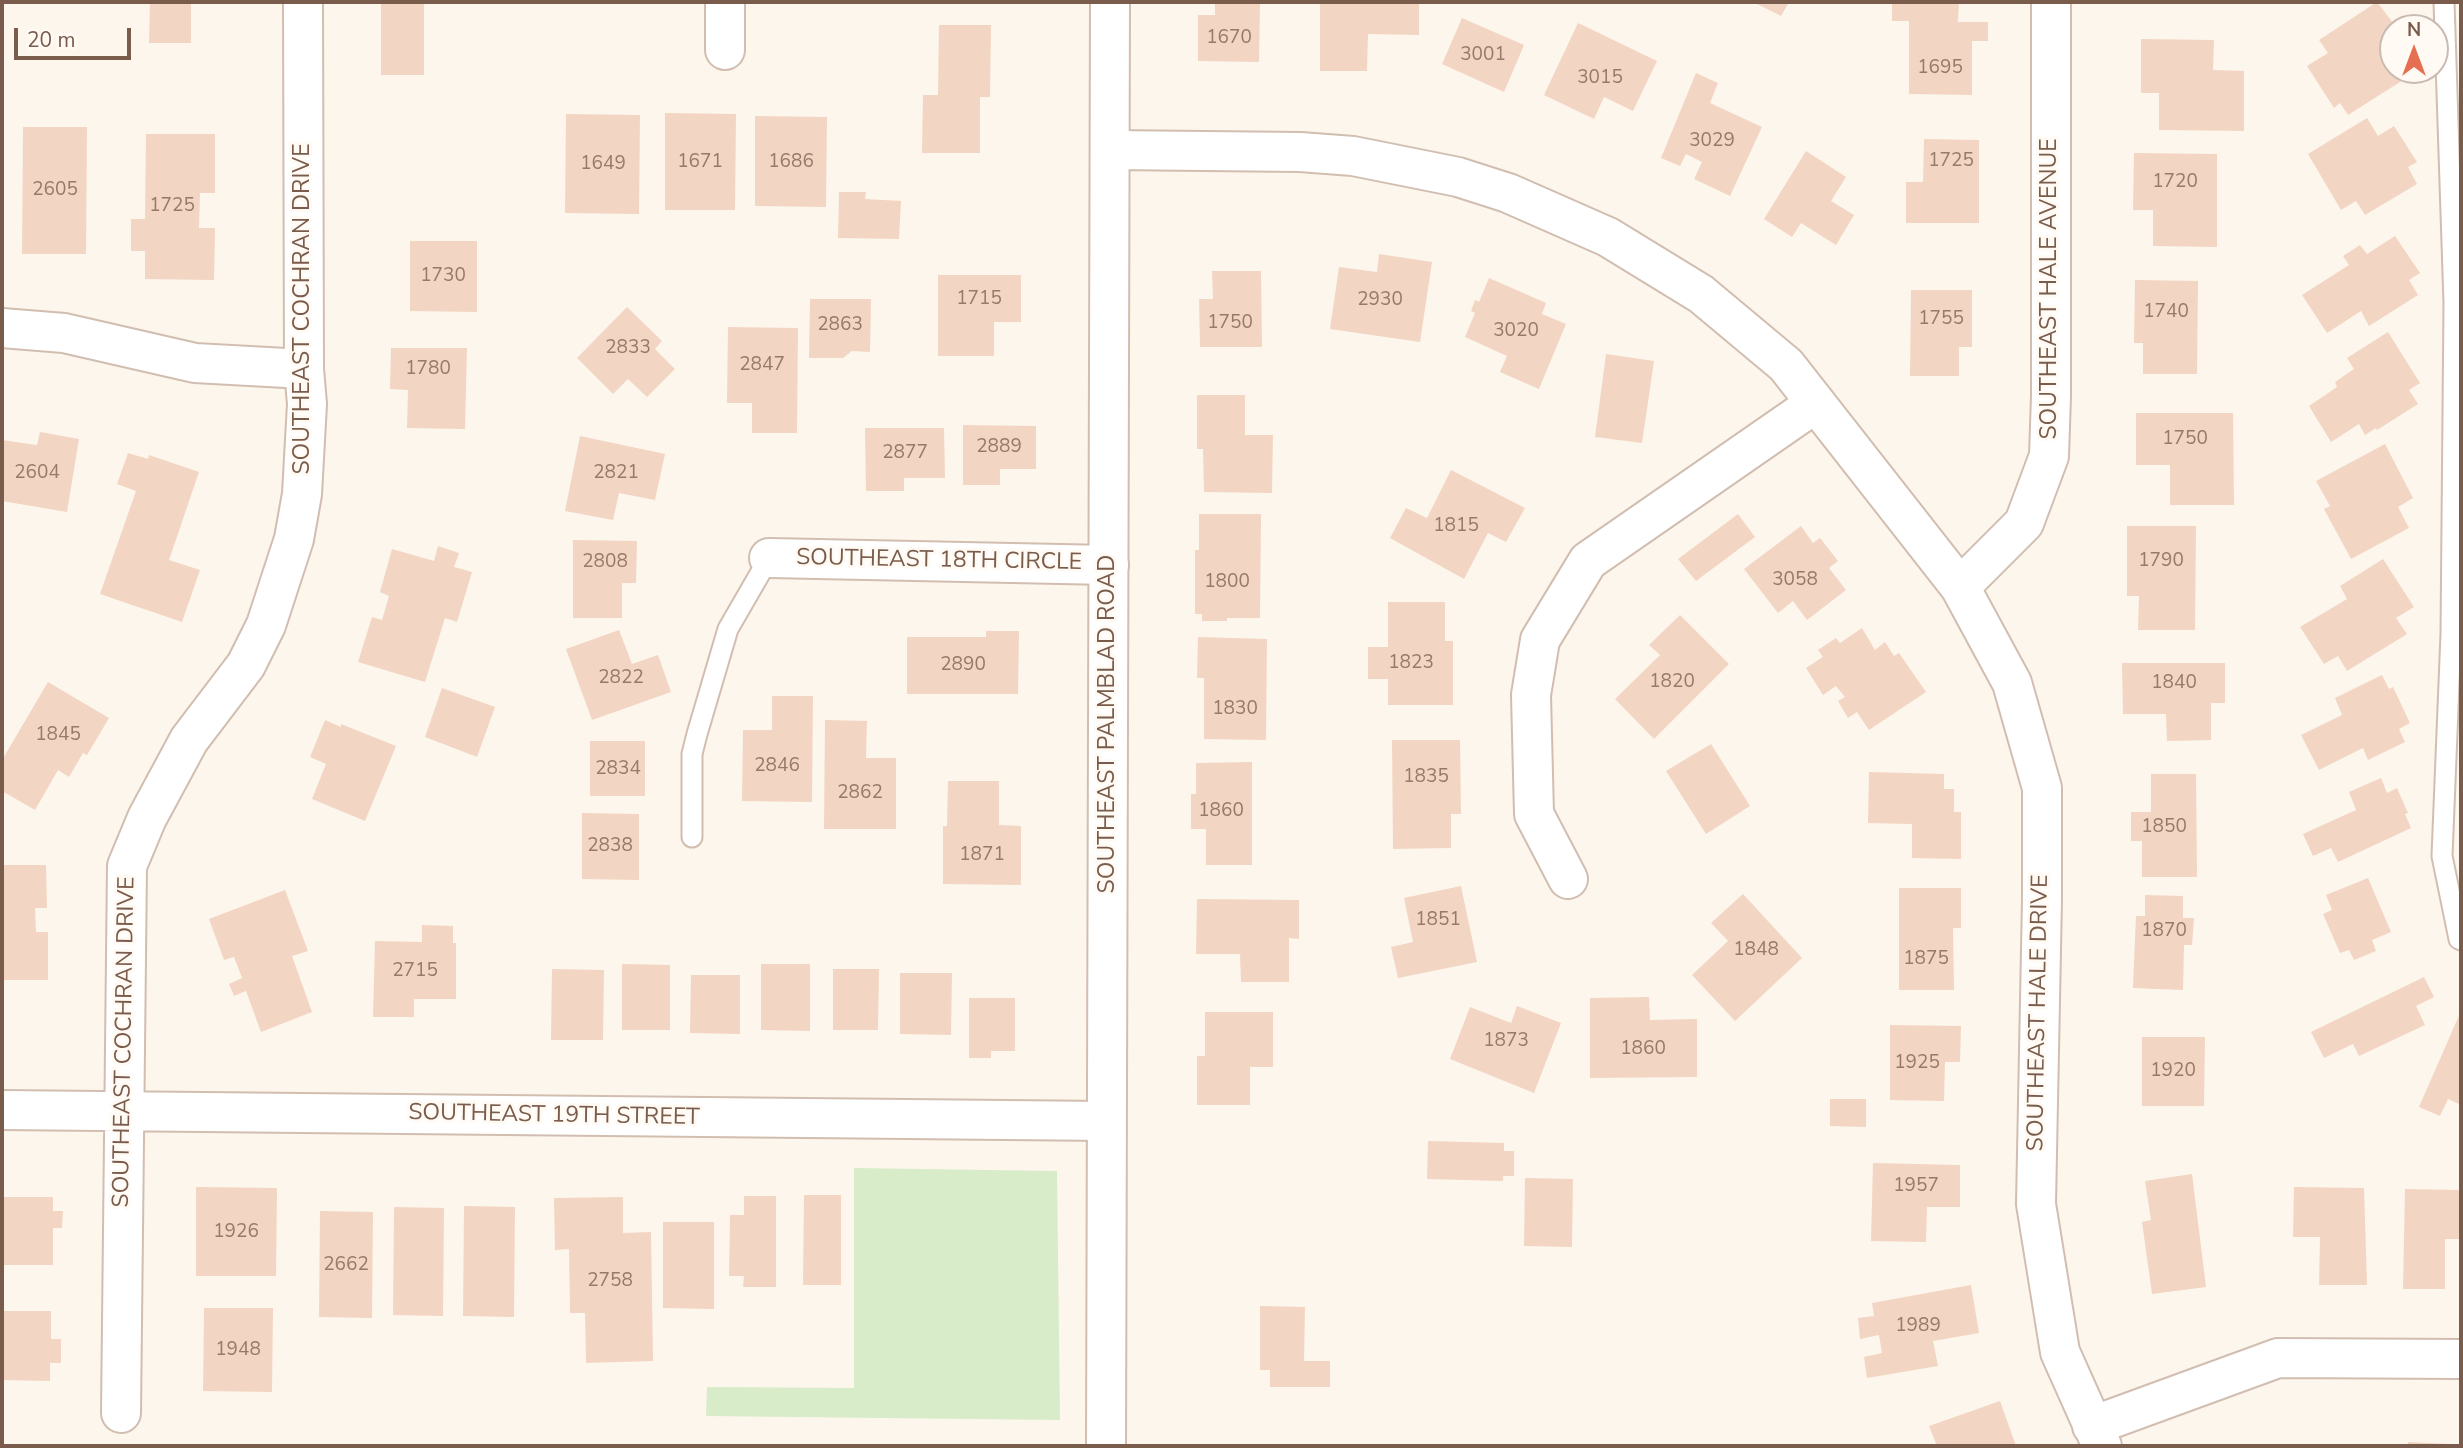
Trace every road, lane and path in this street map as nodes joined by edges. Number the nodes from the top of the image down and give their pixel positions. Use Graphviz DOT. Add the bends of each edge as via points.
graph roads {
  1 [pos="303,2"];
  2 [pos="725,2"];
  3 [pos="1110,2"];
  4 [pos="2051,2"];
  5 [pos="2444,2"];
  6 [pos="725,50"];
  7 [pos="1110,150"];
  8 [pos="2,328"];
  9 [pos="304,369"];
  10 [pos="1816,403"];
  11 [pos="769,558"];
  12 [pos="1109,565"];
  13 [pos="1960,587"];
  14 [pos="692,837"];
  15 [pos="1568,879"];
  16 [pos="2461,940"];
  17 [pos="2,1110"];
  18 [pos="124,1111"];
  19 [pos="1106,1121"];
  20 [pos="2461,1359"];
  21 [pos="121,1413"];
  22 [pos="2097,1436"];
  23 [pos="1106,1446"];
  1 -- 9 [label="street, SOUTHEAST COCHRAN DRIVE"];
  2 -- 6 [label="street"];
  3 -- 7 [label="street, SOUTHEAST PALMBLAD ROAD"];
  4 -- 13 [label="street, SOUTHEAST HALE AVENUE" via="2049,456 2024,523"];
  5 -- 16 [label="lane" via="2454,303 2451,634 2442,856"];
  7 -- 10 [label="street, SOUTHEAST HALE DRIVE" via="1353,156 1458,177 1508,193 1608,237 1701,294 1786,365"];
  7 -- 12 [label="street, SOUTHEAST PALMBLAD ROAD"];
  8 -- 9 [label="street" via="64,333 195,363"];
  9 -- 18 [label="street, SOUTHEAST COCHRAN DRIVE" via="307,404 302,494 294,539 266,625 246,665 189,740 127,866"];
  10 -- 13 [label="street, SOUTHEAST HALE DRIVE"];
  10 -- 15 [label="street" via="1588,561 1539,640 1531,695 1534,814"];
  11 -- 12 [label="street, SOUTHEAST 18TH CIRCLE"];
  11 -- 14 [label="lane" via="729,629 697,734 692,754"];
  12 -- 19 [label="street, SOUTHEAST PALMBLAD ROAD"];
  13 -- 22 [label="street, SOUTHEAST HALE DRIVE" via="2012,683 2042,788 2036,1204 2060,1352"];
  17 -- 18 [label="street, SOUTHEAST 19TH STREET"];
  18 -- 19 [label="street, SOUTHEAST 19TH STREET"];
  18 -- 21 [label="street, SOUTHEAST COCHRAN DRIVE"];
  19 -- 23 [label="street, SOUTHEAST PALMBLAD ROAD"];
  20 -- 22 [label="street" via="2277,1358"];
}
